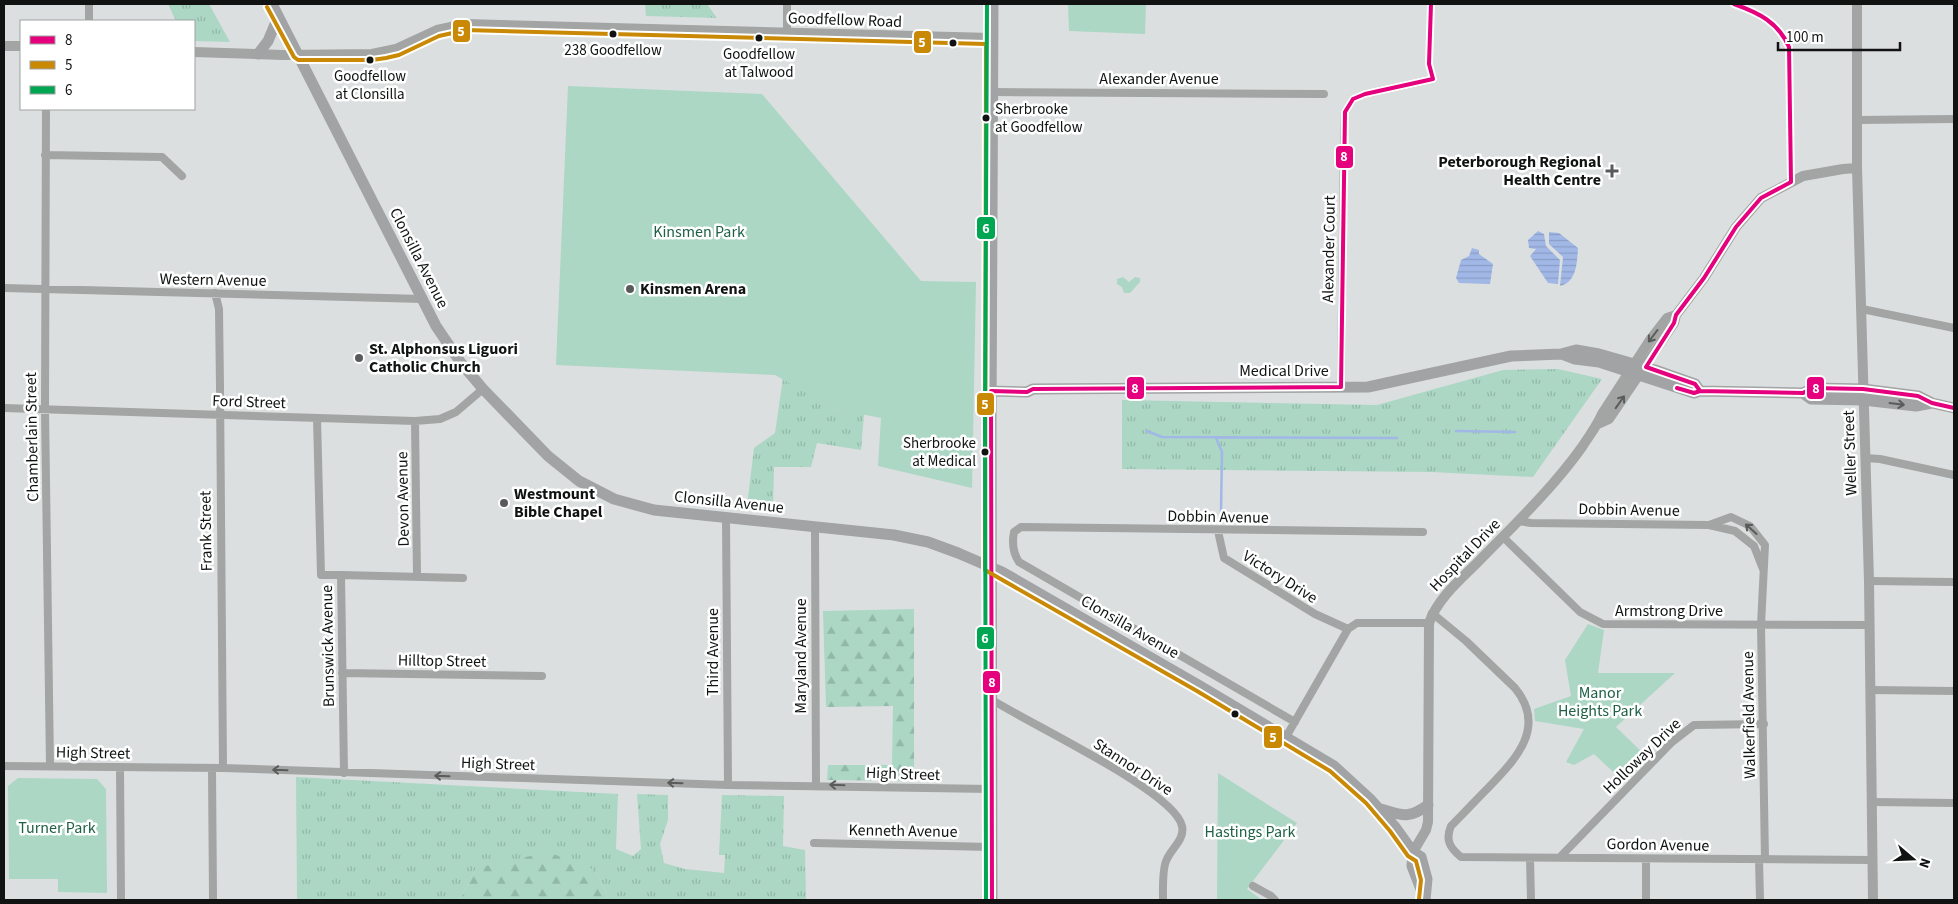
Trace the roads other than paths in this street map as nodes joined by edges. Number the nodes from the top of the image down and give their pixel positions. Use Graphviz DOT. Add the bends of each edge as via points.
graph roads {
  1 [pos="89,4"];
  2 [pos="272,4"];
  3 [pos="787,4"];
  4 [pos="993,4"];
  5 [pos="1857,4"];
  6 [pos="278,17"];
  7 [pos="89,20"];
  8 [pos="787,33"];
  9 [pos="992,38"];
  10 [pos="4,46"];
  11 [pos="20,46"];
  12 [pos="195,52"];
  13 [pos="258,54"];
  14 [pos="299,54"];
  15 [pos="1433,79"];
  16 [pos="993,92"];
  17 [pos="1324,94"];
  18 [pos="46,110"];
  19 [pos="1954,119"];
  20 [pos="1858,120"];
  21 [pos="45,155"];
  22 [pos="1858,168"];
  23 [pos="182,176"];
  24 [pos="4,288"];
  25 [pos="46,289"];
  26 [pos="215,294"];
  27 [pos="422,299"];
  28 [pos="1862,308"];
  29 [pos="1954,328"];
  30 [pos="1637,369"];
  31 [pos="992,387"];
  32 [pos="1341,387"];
  33 [pos="482,389"];
  34 [pos="1863,394"];
  35 [pos="4,408"];
  36 [pos="1954,408"];
  37 [pos="45,410"];
  38 [pos="219,414"];
  39 [pos="317,418"];
  40 [pos="415,421"];
  41 [pos="1865,458"];
  42 [pos="1954,475"];
  43 [pos="726,519"];
  44 [pos="1519,521"];
  45 [pos="1709,525"];
  46 [pos="815,527"];
  47 [pos="1218,531"];
  48 [pos="1014,532"];
  49 [pos="1423,532"];
  50 [pos="1503,537"];
  51 [pos="991,567"];
  52 [pos="1764,571"];
  53 [pos="341,575"];
  54 [pos="417,576"];
  55 [pos="463,578"];
  56 [pos="1869,582"];
  57 [pos="1954,582"];
  58 [pos="1430,618"];
  59 [pos="1761,625"];
  60 [pos="1870,625"];
  61 [pos="1348,629"];
  62 [pos="342,673"];
  63 [pos="542,676"];
  64 [pos="1870,690"];
  65 [pos="1954,691"];
  66 [pos="991,699"];
  67 [pos="1295,722"];
  68 [pos="1764,724"];
  69 [pos="1286,737"];
  70 [pos="4,766"];
  71 [pos="50,766"];
  72 [pos="120,767"];
  73 [pos="212,768"];
  74 [pos="223,768"];
  75 [pos="344,773"];
  76 [pos="728,785"];
  77 [pos="816,785"];
  78 [pos="991,788"];
  79 [pos="1872,802"];
  80 [pos="1954,803"];
  81 [pos="1428,805"];
  82 [pos="1379,809"];
  83 [pos="814,843"];
  84 [pos="991,847"];
  85 [pos="1413,852"];
  86 [pos="1561,856"];
  87 [pos="1530,858"];
  88 [pos="1646,859"];
  89 [pos="1762,859"];
  90 [pos="1872,860"];
  91 [pos="1253,886"];
  92 [pos="121,900"];
  93 [pos="213,900"];
  94 [pos="992,900"];
  95 [pos="1163,900"];
  96 [pos="1275,900"];
  97 [pos="1425,900"];
  98 [pos="1531,900"];
  99 [pos="1646,900"];
  100 [pos="1760,900"];
  101 [pos="1873,900"];
  1 -- 7 [label="street"];
  2 -- 6 [label="main road, Clonsilla Avenue"];
  3 -- 8 [label="street"];
  4 -- 9 [label="main road"];
  5 -- 20 [label="street, Weller Street"];
  6 -- 13 [label="main road" via="268,41"];
  6 -- 14 [label="main road, Clonsilla Avenue"];
  8 -- 9 [label="street, Goodfellow Road"];
  8 -- 14 [label="street, Goodfellow Road" via="465,24 437,30 385,52"];
  9 -- 16 [label="main road"];
  10 -- 11 [label="street"];
  12 -- 13 [label="street, Goodfellow Road"];
  13 -- 14 [label="street, Goodfellow Road"];
  14 -- 27 [label="main road, Clonsilla Avenue"];
  15 -- 32 [label="street, Alexander Court" via="1365,94 1353,100 1346,112"];
  16 -- 17 [label="street, Alexander Avenue"];
  16 -- 31 [label="main road"];
  18 -- 21 [label="street, Chamberlain Street"];
  19 -- 20 [label="street"];
  20 -- 22 [label="street, Weller Street"];
  21 -- 23 [label="street" via="162,157"];
  21 -- 25 [label="street, Chamberlain Street"];
  22 -- 28 [label="street, Weller Street"];
  22 -- 30 [label="street, Hospital Drive" via="1803,176 1761,198 1736,227 1676,315 1674,323"];
  24 -- 25 [label="street, Western Avenue"];
  25 -- 26 [label="street, Western Avenue"];
  25 -- 37 [label="street, Chamberlain Street"];
  26 -- 27 [label="street, Western Avenue"];
  26 -- 38 [label="street, Frank Street"];
  27 -- 33 [label="main road, Clonsilla Avenue" via="436,326"];
  28 -- 29 [label="street"];
  28 -- 34 [label="street, Weller Street"];
  30 -- 32 [label="main road, Medical Drive" via="1561,354 1511,356 1368,387"];
  30 -- 34 [label="main road, Medical Drive" via="1694,393 1803,393 1811,399"];
  30 -- 44 [label="street, Hospital Drive" via="1567,468"];
  31 -- 32 [label="main road, Medical Drive" via="1028,384 1033,389"];
  31 -- 51 [label="main road"];
  33 -- 40 [label="street, Ford Street" via="456,412 440,419"];
  33 -- 43 [label="main road, Clonsilla Avenue" via="548,456 580,481 614,500 654,510"];
  34 -- 36 [label="main road, Medical Drive" via="1916,406 1932,403"];
  34 -- 41 [label="street, Weller Street"];
  35 -- 37 [label="street, Ford Street"];
  37 -- 38 [label="street, Ford Street"];
  37 -- 71 [label="street, Chamberlain Street"];
  38 -- 39 [label="street, Ford Street"];
  38 -- 74 [label="street, Frank Street"];
  39 -- 40 [label="street, Ford Street"];
  39 -- 53 [label="street, Brunswick Avenue" via="321,574"];
  40 -- 54 [label="street, Devon Avenue"];
  41 -- 42 [label="street"];
  41 -- 56 [label="street, Weller Street"];
  43 -- 46 [label="main road, Clonsilla Avenue"];
  43 -- 76 [label="street, Third Avenue"];
  44 -- 45 [label="street, Dobbin Avenue"];
  44 -- 50 [label="street, Hospital Drive"];
  45 -- 52 [label="street, Dobbin Avenue" via="1735,530 1754,546"];
  52 -- 45 [label="street, Dobbin Avenue, one-way" via="1765,545 1750,526 1731,517"];
  46 -- 51 [label="main road, Clonsilla Avenue" via="928,542"];
  46 -- 77 [label="street, Maryland Avenue"];
  47 -- 48 [label="street, Dobbin Avenue" via="1022,527"];
  47 -- 49 [label="street, Dobbin Avenue"];
  47 -- 61 [label="street, Victory Drive" via="1224,558 1315,614"];
  48 -- 67 [label="street, Clonsilla Avenue" via="1013,542 1020,562"];
  50 -- 58 [label="street, Hospital Drive" via="1443,598"];
  50 -- 59 [label="street, Armstrong Drive" via="1580,612 1603,624"];
  51 -- 66 [label="main road"];
  51 -- 69 [label="main road, Clonsilla Avenue"];
  52 -- 59 [label="street, Walkerfield Avenue"];
  53 -- 54 [label="street"];
  53 -- 62 [label="street, Brunswick Avenue"];
  54 -- 55 [label="street"];
  56 -- 57 [label="street"];
  56 -- 60 [label="street, Weller Street"];
  58 -- 61 [label="street" via="1357,623"];
  58 -- 81 [label="street"];
  58 -- 87 [label="street, Gordon Avenue" via="1466,641 1515,688 1522,697 1528,716 1527,733 1520,751 1452,826 1449,844 1461,857"];
  59 -- 60 [label="street, Armstrong Drive"];
  59 -- 68 [label="street, Walkerfield Avenue"];
  60 -- 64 [label="street, Weller Street"];
  61 -- 67 [label="street"];
  62 -- 63 [label="street, Hilltop Street"];
  62 -- 75 [label="street, Brunswick Avenue"];
  64 -- 65 [label="street"];
  64 -- 79 [label="street, Weller Street"];
  66 -- 78 [label="main road"];
  66 -- 95 [label="street, Stannor Drive" via="1140,784 1174,811 1182,825 1182,837 1166,860"];
  67 -- 69 [label="street"];
  68 -- 86 [label="street, Holloway Drive" via="1694,725 1672,742"];
  68 -- 89 [label="street, Walkerfield Avenue"];
  69 -- 82 [label="main road, Clonsilla Avenue" via="1334,766"];
  70 -- 71 [label="street, High Street"];
  71 -- 72 [label="street, High Street"];
  72 -- 73 [label="street, High Street"];
  72 -- 92 [label="street"];
  73 -- 74 [label="street, High Street"];
  73 -- 93 [label="street"];
  75 -- 74 [label="street, High Street, one-way"];
  76 -- 75 [label="street, High Street, one-way"];
  76 -- 77 [label="street, High Street"];
  78 -- 77 [label="street, High Street, one-way"];
  78 -- 84 [label="main road"];
  79 -- 80 [label="street"];
  79 -- 90 [label="street, Weller Street"];
  81 -- 82 [label="main road" via="1417,813 1404,816"];
  81 -- 85 [label="street" via="1426,830"];
  82 -- 85 [label="main road, Clonsilla Avenue"];
  83 -- 84 [label="street, Kenneth Avenue"];
  84 -- 94 [label="main road"];
  85 -- 97 [label="main road, Clonsilla Avenue" via="1422,857 1424,865 1427,879"];
  86 -- 87 [label="street, Gordon Avenue"];
  86 -- 88 [label="street, Gordon Avenue"];
  87 -- 98 [label="street"];
  88 -- 89 [label="street, Gordon Avenue"];
  88 -- 99 [label="street"];
  89 -- 90 [label="street, Gordon Avenue"];
  89 -- 100 [label="street, Walkerfield Avenue"];
  90 -- 101 [label="street, Weller Street"];
  91 -- 96 [label="street"];
}
